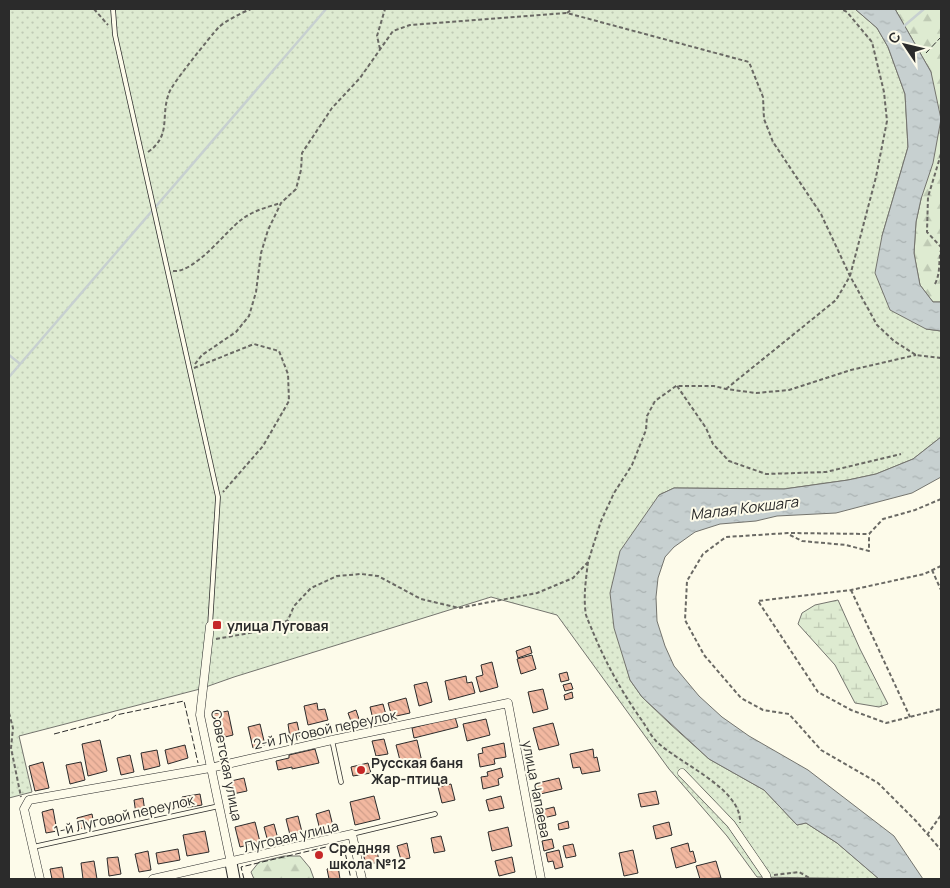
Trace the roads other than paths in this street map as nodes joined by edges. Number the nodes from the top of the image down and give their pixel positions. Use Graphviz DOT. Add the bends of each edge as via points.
graph roads {
  1 [pos="113,9"];
  2 [pos="210,626"];
  3 [pos="508,703"];
  4 [pos="332,740"];
  5 [pos="210,768"];
  6 [pos="682,773"];
  7 [pos="341,782"];
  8 [pos="219,806"];
  9 [pos="435,814"];
  10 [pos="352,834"];
  11 [pos="33,847"];
  12 [pos="231,863"];
  13 [pos="767,877"];
  14 [pos="40,879"];
  15 [pos="153,879"];
  16 [pos="234,879"];
  17 [pos="362,879"];
  18 [pos="541,879"];
  1 -- 2 [label="lane" via="115,35 218,497"];
  2 -- 5 [label="street, Советская улица" via="200,706"];
  3 -- 4 [label="street, 2-й Луговой переулок"];
  3 -- 18 [label="street, улица Чапаева"];
  4 -- 5 [label="street, 2-й Луговой переулок"];
  4 -- 7 [label="lane"];
  5 -- 8 [label="street, Советская улица"];
  5 -- 11 [label="street, 2-й Луговой переулок" via="29,800 24,809"];
  6 -- 13 [label="street" via="731,824"];
  8 -- 11 [label="lane, 1-й Луговой переулок"];
  8 -- 12 [label="street, Советская улица"];
  9 -- 10 [label="lane, Луговая улица"];
  10 -- 12 [label="street, Луговая улица"];
  10 -- 17 [label="street"];
  11 -- 14 [label="street"];
  12 -- 15 [label="street, Луговая улица"];
  12 -- 16 [label="street, Советская улица"];
}
